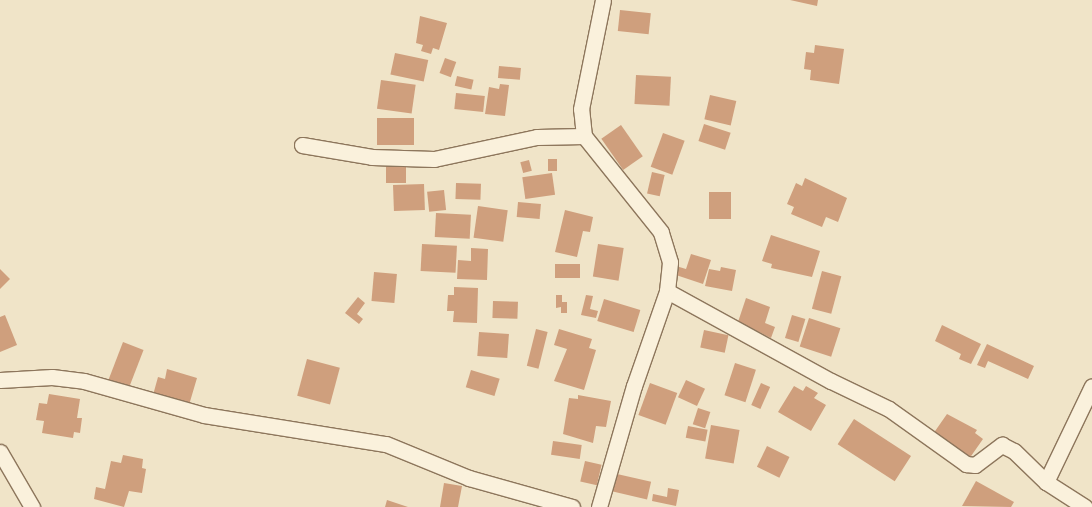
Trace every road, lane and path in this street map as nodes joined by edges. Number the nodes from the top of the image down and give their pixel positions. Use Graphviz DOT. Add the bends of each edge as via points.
graph roads {
  1 [pos="603,0"];
  2 [pos="584,136"];
  3 [pos="302,145"];
  4 [pos="667,291"];
  5 [pos="0,380"];
  6 [pos="1092,386"];
  7 [pos="0,452"];
  8 [pos="1046,482"];
  9 [pos="32,507"];
  10 [pos="572,507"];
  11 [pos="599,507"];
  12 [pos="1085,507"];
  1 -- 2 [label="street" via="581,109"];
  2 -- 3 [label="street" via="537,137 434,158 372,157"];
  2 -- 4 [label="street" via="661,232 670,262"];
  4 -- 8 [label="street" via="831,382 889,409 966,464 975,465 1002,445 1033,467"];
  4 -- 11 [label="street" via="634,386"];
  5 -- 10 [label="street" via="52,377 84,382 204,415 386,444 469,478"];
  6 -- 8 [label="street"];
  7 -- 9 [label="street"];
  8 -- 12 [label="street"];
}
